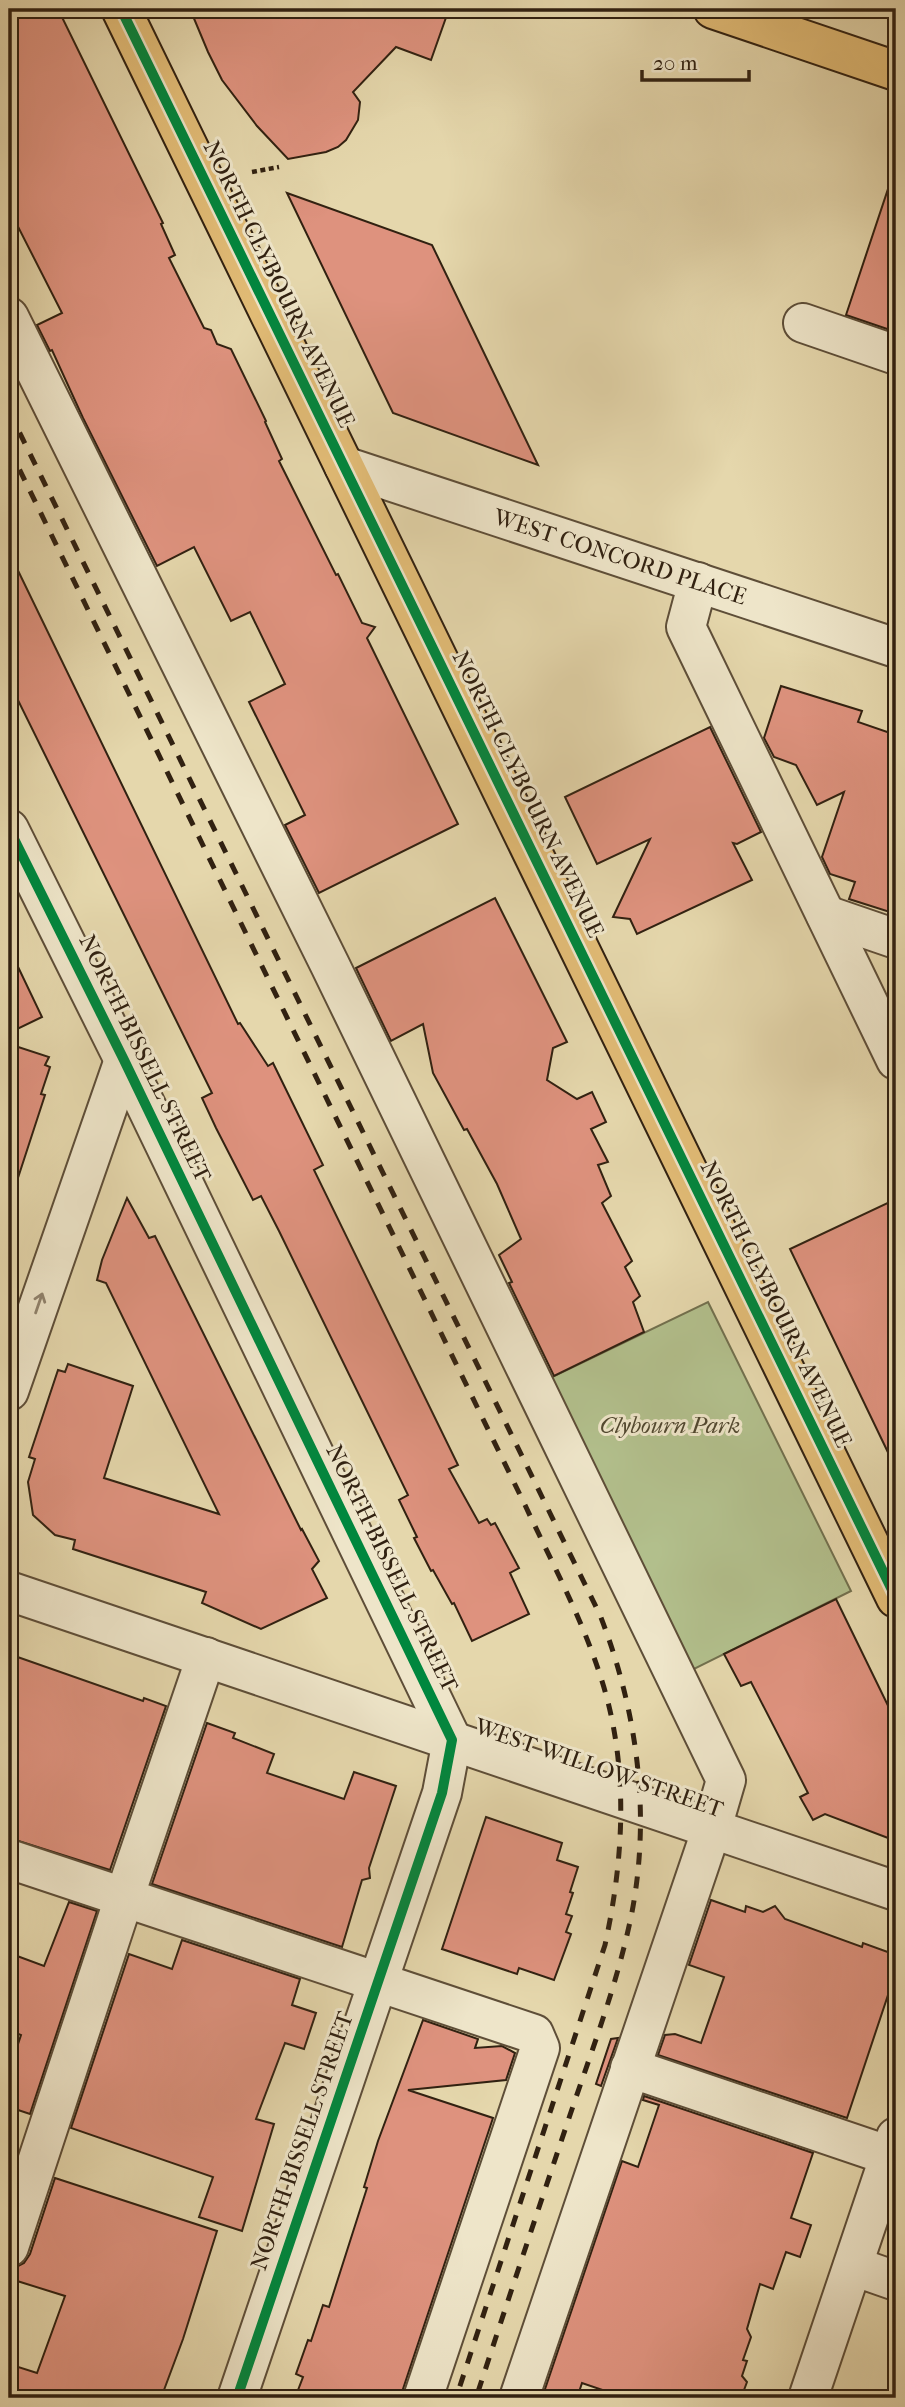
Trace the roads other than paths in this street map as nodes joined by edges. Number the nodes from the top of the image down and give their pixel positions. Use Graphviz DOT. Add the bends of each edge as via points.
graph roads {
  1 [pos="121,9"];
  2 [pos="713,9"];
  3 [pos="896,71"];
  4 [pos="9,317"];
  5 [pos="803,323"];
  6 [pos="896,355"];
  7 [pos="344,466"];
  8 [pos="698,583"];
  9 [pos="896,648"];
  10 [pos="9,829"];
  11 [pos="826,915"];
  12 [pos="896,939"];
  13 [pos="124,1060"];
  14 [pos="896,1060"];
  15 [pos="9,1391"];
  16 [pos="9,1591"];
  17 [pos="896,1598"];
  18 [pos="206,1657"];
  19 [pos="452,1740"];
  20 [pos="712,1828"];
  21 [pos="9,1859"];
  22 [pos="896,1891"];
  23 [pos="124,1898"];
  24 [pos="379,1982"];
  25 [pos="630,2068"];
  26 [pos="893,2147"];
  27 [pos="9,2247"];
  28 [pos="853,2266"];
  29 [pos="896,2281"];
  30 [pos="237,2398"];
  31 [pos="423,2398"];
  32 [pos="519,2398"];
  33 [pos="808,2398"];
  1 -- 7 [label="main road, NORTH CLYBOURN AVENUE"];
  2 -- 3 [label="main road"];
  4 -- 20 [label="street" via="726,1780"];
  5 -- 6 [label="street"];
  7 -- 8 [label="street, WEST CONCORD PLACE"];
  7 -- 17 [label="main road, NORTH CLYBOURN AVENUE"];
  8 -- 9 [label="street, WEST CONCORD PLACE"];
  8 -- 11 [label="street" via="686,627"];
  10 -- 13 [label="street, NORTH BISSELL STREET"];
  11 -- 12 [label="street"];
  11 -- 14 [label="street"];
  15 -- 13 [label="street, one-way"];
  13 -- 19 [label="street, NORTH BISSELL STREET"];
  16 -- 18 [label="street, WEST WILLOW STREET"];
  18 -- 19 [label="street, WEST WILLOW STREET"];
  18 -- 23 [label="street"];
  19 -- 20 [label="street, WEST WILLOW STREET"];
  19 -- 24 [label="street, NORTH BISSELL STREET" via="442,1793"];
  20 -- 22 [label="street, WEST WILLOW STREET"];
  20 -- 25 [label="street"];
  21 -- 23 [label="street"];
  23 -- 24 [label="street"];
  23 -- 27 [label="street"];
  24 -- 30 [label="street, NORTH BISSELL STREET"];
  24 -- 31 [label="street" via="534,2034 540,2048"];
  25 -- 26 [label="street"];
  25 -- 32 [label="street"];
  26 -- 28 [label="street"];
  28 -- 29 [label="street"];
  28 -- 33 [label="street"];
}
